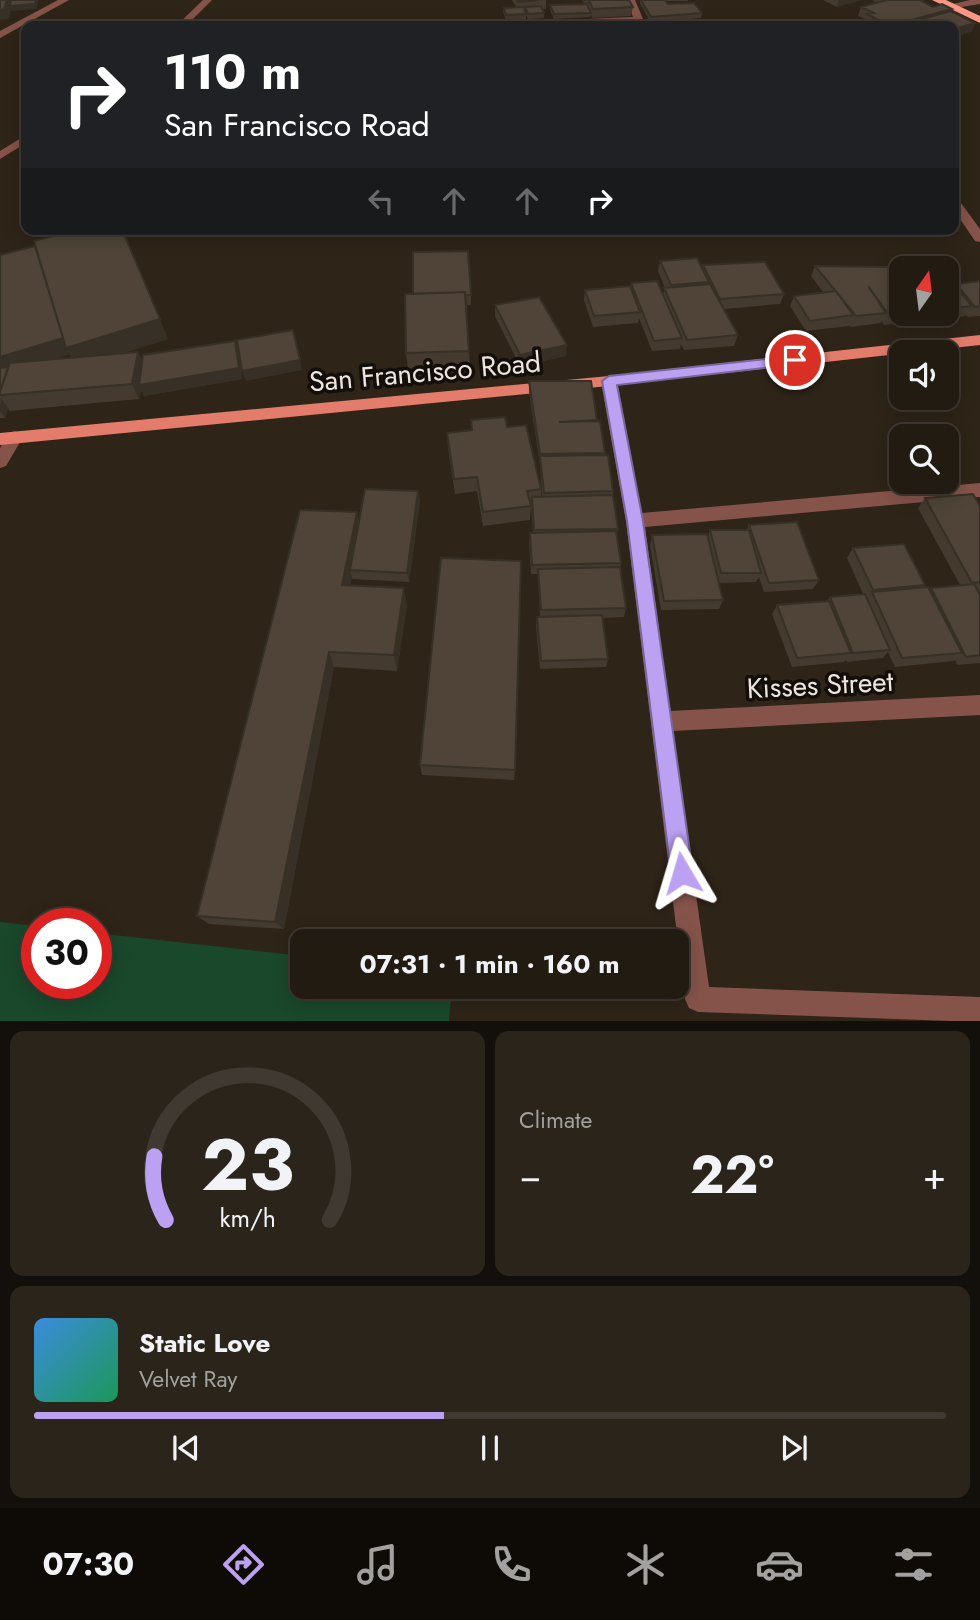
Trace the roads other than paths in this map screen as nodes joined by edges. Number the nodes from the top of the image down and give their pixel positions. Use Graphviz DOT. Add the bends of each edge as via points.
graph roads {
  1 [pos="65,0"];
  2 [pos="208,0"];
  3 [pos="631,0"];
  4 [pos="937,0"];
  5 [pos="980,1"];
  6 [pos="949,6"];
  7 [pos="980,20"];
  8 [pos="27,21"];
  9 [pos="187,21"];
  10 [pos="639,21"];
  11 [pos="21,23"];
  12 [pos="21,24"];
  13 [pos="0,25"];
  14 [pos="0,35"];
  15 [pos="21,141"];
  16 [pos="0,156"];
  17 [pos="959,209"];
  18 [pos="980,238"];
  19 [pos="980,340"];
  20 [pos="609,381"];
  21 [pos="8,438"];
  22 [pos="0,462"];
  23 [pos="980,490"];
  24 [pos="635,521"];
  25 [pos="980,705"];
  26 [pos="663,721"];
  27 [pos="980,1010"];
  1 -- 8 [label="street"];
  2 -- 9 [label="street"];
  3 -- 10 [label="street"];
  4 -- 6 [label="highway"];
  5 -- 6 [label="street"];
  6 -- 7 [label="highway"];
  11 -- 13 [label="street"];
  12 -- 14 [label="street"];
  15 -- 16 [label="street"];
  17 -- 18 [label="street"];
  19 -- 20 [label="main road, San Francisco Road"];
  20 -- 21 [label="main road, San Francisco Road"];
  20 -- 24 [label="street"];
  21 -- 22 [label="street"];
  23 -- 24 [label="street"];
  24 -- 26 [label="street"];
  25 -- 26 [label="street, Kisses Street"];
  26 -- 27 [label="street" via="698,999"];
}
